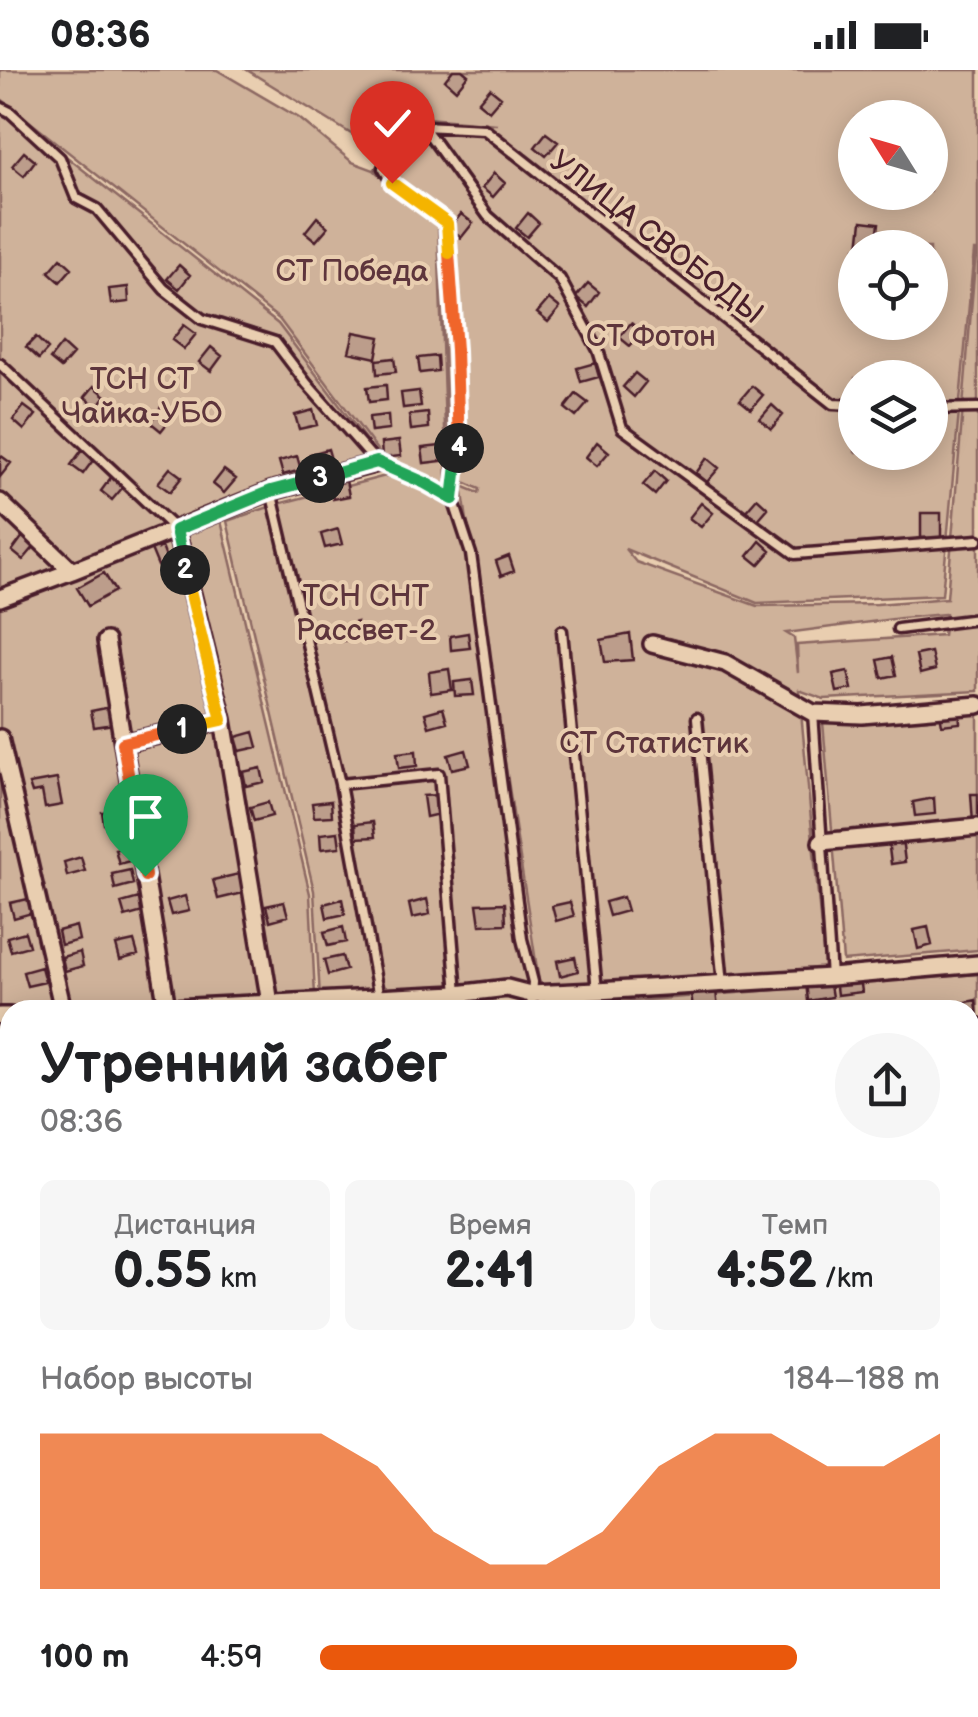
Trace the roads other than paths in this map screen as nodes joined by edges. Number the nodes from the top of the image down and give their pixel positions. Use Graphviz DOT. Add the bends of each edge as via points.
graph roads {
  1 [pos="0,108"];
  2 [pos="423,126"];
  3 [pos="0,364"];
  4 [pos="838,404"];
  5 [pos="978,408"];
  6 [pos="948,409"];
  7 [pos="377,462"];
  8 [pos="271,491"];
  9 [pos="453,499"];
  10 [pos="0,502"];
  11 [pos="176,530"];
  12 [pos="977,540"];
  13 [pos="72,572"];
  14 [pos="0,598"];
  15 [pos="978,619"];
  16 [pos="898,629"];
  17 [pos="562,631"];
  18 [pos="106,641"];
  19 [pos="652,644"];
  20 [pos="978,705"];
  21 [pos="813,713"];
  22 [pos="697,718"];
  23 [pos="222,720"];
  24 [pos="0,738"];
  25 [pos="123,743"];
  26 [pos="340,784"];
  27 [pos="978,827"];
  28 [pos="821,842"];
  29 [pos="978,964"];
  30 [pos="831,977"];
  31 [pos="722,984"];
  32 [pos="597,991"];
  33 [pos="457,994"];
  34 [pos="379,998"];
  35 [pos="60,1000"];
  36 [pos="166,1000"];
  37 [pos="269,1000"];
  38 [pos="335,1000"];
  39 [pos="528,1000"];
  40 [pos="531,1000"];
  41 [pos="543,1000"];
  1 -- 7 [label="lane" via="60,158 76,198 97,210 164,289 202,319 275,342"];
  2 -- 4 [label="lane, УЛИЦА СВОБОДЫ" via="484,129"];
  2 -- 9 [label="lane" via="392,151 383,168 392,183 447,223 459,446"];
  2 -- 12 [label="lane" via="488,216 560,280 598,350 622,428 795,554"];
  3 -- 11 [label="lane"];
  5 -- 6 [label="lane"];
  7 -- 8 [label="street"];
  7 -- 9 [label="lane"];
  8 -- 11 [label="street"];
  8 -- 26 [label="lane"];
  9 -- 40 [label="lane" via="471,554"];
  10 -- 13 [label="street"];
  11 -- 13 [label="street"];
  11 -- 23 [label="street"];
  13 -- 14 [label="street"];
  15 -- 16 [label="lane"];
  17 -- 32 [label="lane"];
  18 -- 25 [label="street"];
  19 -- 21 [label="street" via="724,662"];
  20 -- 21 [label="street"];
  21 -- 28 [label="lane"];
  22 -- 31 [label="lane"];
  23 -- 25 [label="street"];
  23 -- 37 [label="street"];
  24 -- 35 [label="street"];
  25 -- 36 [label="street"];
  26 -- 33 [label="lane" via="438,774"];
  26 -- 34 [label="lane"];
  27 -- 28 [label="street"];
  28 -- 30 [label="lane"];
  29 -- 30 [label="street"];
  30 -- 31 [label="street"];
  31 -- 32 [label="street"];
  32 -- 41 [label="street"];
  33 -- 34 [label="street"];
  33 -- 39 [label="street" via="508,988"];
  34 -- 38 [label="street"];
}
